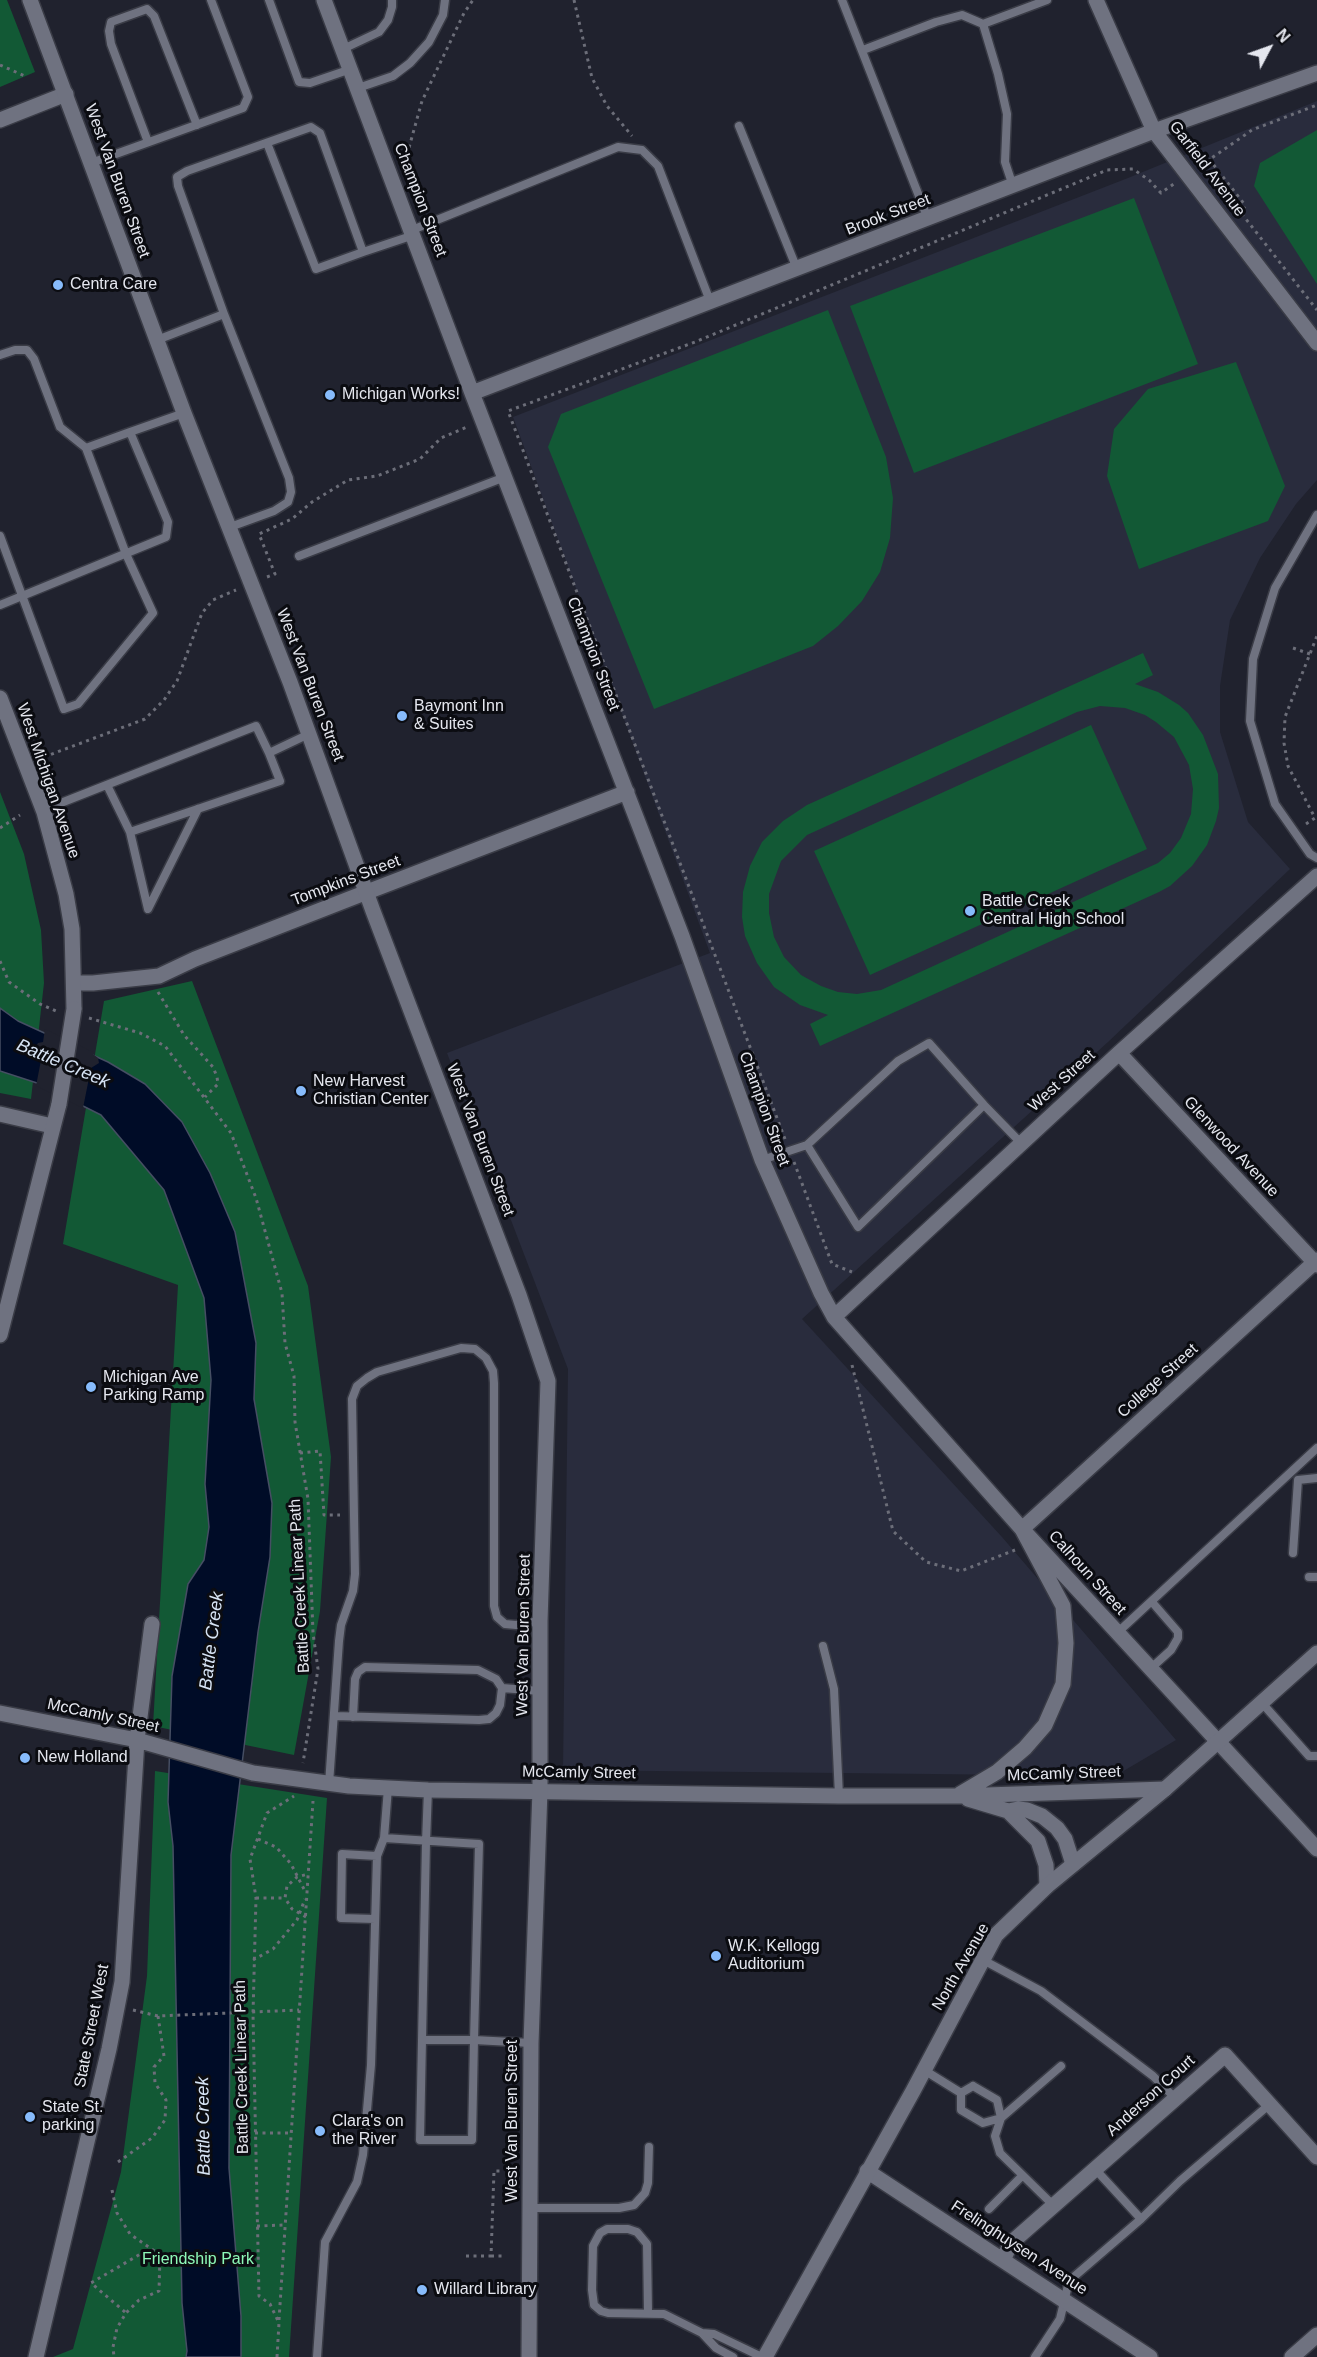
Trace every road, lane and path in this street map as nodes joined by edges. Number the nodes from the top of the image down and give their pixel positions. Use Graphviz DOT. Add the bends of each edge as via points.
graph roads {
  1 [pos="30,0"];
  2 [pos="211,0"];
  3 [pos="269,0"];
  4 [pos="324,0"];
  5 [pos="392,0"];
  6 [pos="445,0"];
  7 [pos="473,0"];
  8 [pos="574,0"];
  9 [pos="842,0"];
  10 [pos="1047,0"];
  11 [pos="1096,0"];
  12 [pos="983,24"];
  13 [pos="343,49"];
  14 [pos="863,50"];
  15 [pos="0,65"];
  16 [pos="351,69"];
  17 [pos="1317,73"];
  18 [pos="26,76"];
  19 [pos="358,88"];
  20 [pos="66,94"];
  21 [pos="1317,105"];
  22 [pos="0,120"];
  23 [pos="197,124"];
  24 [pos="739,126"];
  25 [pos="1154,131"];
  26 [pos="148,142"];
  27 [pos="267,143"];
  28 [pos="642,150"];
  29 [pos="405,162"];
  30 [pos="92,163"];
  31 [pos="1013,186"];
  32 [pos="1161,193"];
  33 [pos="928,219"];
  34 [pos="413,232"];
  35 [pos="363,252"];
  36 [pos="797,269"];
  37 [pos="710,301"];
  38 [pos="1317,310"];
  39 [pos="224,314"];
  40 [pos="157,340"];
  41 [pos="1317,343"];
  42 [pos="0,355"];
  43 [pos="472,393"];
  44 [pos="184,413"];
  45 [pos="465,428"];
  46 [pos="130,432"];
  47 [pos="86,448"];
  48 [pos="505,477"];
  49 [pos="1317,515"];
  50 [pos="230,527"];
  51 [pos="0,536"];
  52 [pos="126,554"];
  53 [pos="299,556"];
  54 [pos="275,574"];
  55 [pos="230,592"];
  56 [pos="22,596"];
  57 [pos="0,605"];
  58 [pos="1317,636"];
  59 [pos="1293,648"];
  60 [pos="1310,654"];
  61 [pos="0,698"];
  62 [pos="309,734"];
  63 [pos="269,753"];
  64 [pos="44,757"];
  65 [pos="107,785"];
  66 [pos="627,792"];
  67 [pos="198,809"];
  68 [pos="43,810"];
  69 [pos="20,815"];
  70 [pos="1305,824"];
  71 [pos="0,828"];
  72 [pos="130,832"];
  73 [pos="1317,858"];
  74 [pos="1317,876"];
  75 [pos="367,892"];
  76 [pos="0,961"];
  77 [pos="74,983"];
  78 [pos="158,992"];
  79 [pos="57,1011"];
  80 [pos="80,1013"];
  81 [pos="1119,1053"];
  82 [pos="205,1097"];
  83 [pos="984,1105"];
  84 [pos="0,1114"];
  85 [pos="52,1126"];
  86 [pos="1021,1143"];
  87 [pos="807,1145"];
  88 [pos="789,1151"];
  89 [pos="762,1160"];
  90 [pos="1316,1262"];
  91 [pos="852,1272"];
  92 [pos="834,1317"];
  93 [pos="0,1335"];
  94 [pos="852,1365"];
  95 [pos="1317,1448"];
  96 [pos="300,1453"];
  97 [pos="1295,1476"];
  98 [pos="1317,1478"];
  99 [pos="354,1516"];
  100 [pos="1022,1529"];
  101 [pos="1015,1550"];
  102 [pos="1293,1553"];
  103 [pos="1152,1602"];
  104 [pos="540,1622"];
  105 [pos="152,1624"];
  106 [pos="1117,1633"];
  107 [pos="823,1646"];
  108 [pos="1317,1653"];
  109 [pos="1150,1669"];
  110 [pos="502,1688"];
  111 [pos="540,1691"];
  112 [pos="1262,1703"];
  113 [pos="0,1713"];
  114 [pos="333,1716"];
  115 [pos="353,1717"];
  116 [pos="137,1740"];
  117 [pos="1218,1743"];
  118 [pos="1317,1756"];
  119 [pos="300,1781"];
  120 [pos="329,1784"];
  121 [pos="388,1788"];
  122 [pos="1166,1789"];
  123 [pos="428,1790"];
  124 [pos="540,1790"];
  125 [pos="838,1796"];
  126 [pos="957,1796"];
  127 [pos="313,1801"];
  128 [pos="1008,1811"];
  129 [pos="384,1838"];
  130 [pos="258,1839"];
  131 [pos="426,1842"];
  132 [pos="1317,1849"];
  133 [pos="377,1856"];
  134 [pos="1074,1864"];
  135 [pos="308,1874"];
  136 [pos="297,1877"];
  137 [pos="1047,1886"];
  138 [pos="307,1895"];
  139 [pos="256,1898"];
  140 [pos="285,1898"];
  141 [pos="300,1913"];
  142 [pos="306,1917"];
  143 [pos="375,1919"];
  144 [pos="253,1960"];
  145 [pos="983,1960"];
  146 [pos="134,2010"];
  147 [pos="299,2010"];
  148 [pos="253,2013"];
  149 [pos="158,2016"];
  150 [pos="422,2040"];
  151 [pos="474,2040"];
  152 [pos="531,2043"];
  153 [pos="1061,2066"];
  154 [pos="924,2070"];
  155 [pos="961,2094"];
  156 [pos="1176,2099"];
  157 [pos="1270,2104"];
  158 [pos="1001,2118"];
  159 [pos="255,2133"];
  160 [pos="292,2133"];
  161 [pos="648,2147"];
  162 [pos="1317,2157"];
  163 [pos="118,2162"];
  164 [pos="1096,2170"];
  165 [pos="501,2171"];
  166 [pos="867,2171"];
  167 [pos="1022,2176"];
  168 [pos="112,2190"];
  169 [pos="1053,2205"];
  170 [pos="531,2208"];
  171 [pos="989,2209"];
  172 [pos="1140,2219"];
  173 [pos="285,2225"];
  174 [pos="257,2226"];
  175 [pos="149,2249"];
  176 [pos="466,2256"];
  177 [pos="491,2256"];
  178 [pos="502,2256"];
  179 [pos="1003,2260"];
  180 [pos="1063,2299"];
  181 [pos="648,2312"];
  182 [pos="126,2313"];
  183 [pos="279,2323"];
  184 [pos="702,2333"];
  185 [pos="1317,2335"];
  186 [pos="36,2357"];
  187 [pos="114,2357"];
  188 [pos="277,2357"];
  189 [pos="317,2357"];
  190 [pos="529,2357"];
  191 [pos="733,2357"];
  192 [pos="763,2357"];
  193 [pos="1035,2357"];
  194 [pos="1150,2357"];
  195 [pos="1292,2357"];
  1 -- 20 [label="street, West Van Buren Street"];
  2 -- 23 [label="lane" via="248,97 243,108"];
  3 -- 16 [label="lane" via="299,82 310,83"];
  4 -- 13 [label="street, Champion Street"];
  5 -- 13 [label="lane" via="388,20 380,32"];
  6 -- 19 [label="lane" via="443,15 429,42 410,63 393,76"];
  7 -- 29 [label="path" via="422,101"];
  8 -- 28 [label="path" via="592,78 607,106"];
  9 -- 14 [label="lane"];
  10 -- 12 [label="lane"];
  11 -- 25 [label="street, Garfield Avenue"];
  12 -- 14 [label="lane" via="962,15"];
  12 -- 31 [label="lane" via="1007,114 1005,162"];
  13 -- 16 [label="street, Champion Street"];
  14 -- 33 [label="lane"];
  15 -- 18 [label="path"];
  16 -- 19 [label="street, Champion Street"];
  17 -- 25 [label="street, Brook Street"];
  19 -- 34 [label="street, Champion Street"];
  20 -- 22 [label="street"];
  20 -- 30 [label="street, West Van Buren Street"];
  21 -- 38 [label="path" via="1252,130 1209,159 1245,205 1242,214"];
  23 -- 26 [label="lane"];
  23 -- 26 [label="lane" via="154,16 147,9 111,22 111,44"];
  24 -- 36 [label="lane"];
  25 -- 31 [label="street, Brook Street"];
  25 -- 41 [label="street, Garfield Avenue"];
  26 -- 30 [label="lane"];
  27 -- 35 [label="lane" via="311,127 320,134"];
  27 -- 35 [label="lane" via="316,269"];
  27 -- 39 [label="lane" via="177,177"];
  28 -- 34 [label="lane" via="618,147"];
  28 -- 37 [label="lane" via="658,166"];
  30 -- 40 [label="street, West Van Buren Street"];
  31 -- 33 [label="street, Brook Street"];
  32 -- 88 [label="path" via="1133,169 1107,170 695,342 508,411"];
  33 -- 36 [label="street, Brook Street"];
  34 -- 35 [label="lane"];
  34 -- 43 [label="street, Champion Street"];
  36 -- 37 [label="street, Brook Street"];
  37 -- 43 [label="street, Brook Street"];
  39 -- 40 [label="lane"];
  39 -- 50 [label="lane" via="289,478 291,492 288,502 274,511"];
  40 -- 44 [label="street, West Van Buren Street"];
  42 -- 47 [label="lane" via="27,350 60,427"];
  43 -- 48 [label="street, Champion Street"];
  44 -- 46 [label="lane"];
  44 -- 50 [label="street, West Van Buren Street"];
  45 -- 54 [label="path" via="441,438 420,459 377,476 348,480 292,519 259,534"];
  46 -- 47 [label="lane"];
  46 -- 52 [label="lane" via="168,522 166,537"];
  47 -- 52 [label="lane"];
  48 -- 53 [label="lane"];
  48 -- 66 [label="street, Champion Street"];
  49 -- 73 [label="lane" via="1275,588 1253,659 1250,721 1275,804 1310,854"];
  50 -- 62 [label="street, West Van Buren Street"];
  51 -- 56 [label="lane"];
  52 -- 56 [label="lane"];
  52 -- 56 [label="lane" via="153,613 78,704 64,709"];
  55 -- 64 [label="path" via="213,600 202,613 177,681 145,719"];
  56 -- 57 [label="lane"];
  58 -- 60 [label="path"];
  59 -- 60 [label="path"];
  60 -- 70 [label="path" via="1285,717 1284,744 1288,766 1315,818"];
  61 -- 68 [label="street, West Michigan Avenue"];
  62 -- 63 [label="lane"];
  62 -- 75 [label="street, West Van Buren Street"];
  63 -- 65 [label="lane" via="256,726"];
  63 -- 67 [label="lane" via="280,781"];
  65 -- 68 [label="lane"];
  65 -- 72 [label="lane"];
  66 -- 75 [label="street, Tompkins Street"];
  66 -- 89 [label="street, Champion Street"];
  67 -- 72 [label="lane"];
  67 -- 72 [label="lane" via="148,909"];
  68 -- 77 [label="street, West Michigan Avenue" via="66,894"];
  69 -- 71 [label="path"];
  74 -- 81 [label="street, West Street"];
  75 -- 77 [label="street, Tompkins Street" via="159,976"];
  75 -- 104 [label="street, West Van Buren Street" via="548,1380"];
  76 -- 79 [label="path" via="9,982"];
  77 -- 80 [label="street, West Michigan Avenue"];
  78 -- 82 [label="path" via="184,1035 213,1067 218,1084"];
  80 -- 82 [label="path, Battle Creek Linear Path" via="140,1033 165,1046"];
  80 -- 85 [label="street, West Michigan Avenue, bridge"];
  81 -- 86 [label="street, West Street"];
  81 -- 90 [label="street, Glenwood Avenue"];
  82 -- 96 [label="path, Battle Creek Linear Path" via="231,1133 256,1198 282,1293"];
  83 -- 86 [label="lane"];
  83 -- 87 [label="lane" via="929,1043 898,1061"];
  83 -- 87 [label="lane" via="858,1227"];
  84 -- 85 [label="street"];
  85 -- 93 [label="street, West Michigan Avenue"];
  86 -- 92 [label="street, West Street"];
  87 -- 88 [label="lane"];
  88 -- 89 [label="lane"];
  88 -- 91 [label="path" via="832,1264"];
  89 -- 92 [label="street, Champion Street"];
  90 -- 100 [label="street, College Street"];
  92 -- 100 [label="street, Calhoun Street"];
  94 -- 101 [label="path" via="893,1531 926,1562 961,1571"];
  95 -- 97 [label="lane"];
  96 -- 99 [label="path" via="320,1451 324,1515"];
  96 -- 119 [label="path, Battle Creek Linear Path" via="308,1499 318,1669"];
  97 -- 98 [label="lane"];
  97 -- 102 [label="lane"];
  97 -- 103 [label="lane"];
  99 -- 104 [label="lane" via="351,1413 357,1386 377,1372 461,1348 475,1349 486,1358 494,1383 494,1606 497,1617 505,1624"];
  99 -- 114 [label="lane" via="355,1574 341,1625"];
  100 -- 106 [label="street, Calhoun Street"];
  100 -- 126 [label="street" via="1063,1606 1063,1684 1045,1725 1025,1748 997,1772"];
  103 -- 106 [label="lane"];
  103 -- 109 [label="lane" via="1178,1632 1178,1638"];
  104 -- 111 [label="street, West Van Buren Street"];
  105 -- 116 [label="street, State Street West"];
  106 -- 109 [label="street, Calhoun Street"];
  107 -- 125 [label="lane" via="834,1689"];
  108 -- 112 [label="street, North Avenue"];
  109 -- 117 [label="street, Calhoun Street"];
  110 -- 111 [label="lane"];
  110 -- 115 [label="lane" via="500,1705 489,1719"];
  110 -- 115 [label="lane" via="496,1679 478,1670 365,1667 355,1679"];
  111 -- 124 [label="street, West Van Buren Street"];
  112 -- 117 [label="street, North Avenue"];
  112 -- 118 [label="lane" via="1310,1756"];
  113 -- 116 [label="street, McCamly Street"];
  114 -- 115 [label="lane"];
  114 -- 120 [label="lane"];
  116 -- 119 [label="street, McCamly Street" via="253,1773"];
  116 -- 186 [label="street, State Street West" via="122,1982"];
  117 -- 122 [label="street, North Avenue"];
  117 -- 132 [label="street, Calhoun Street"];
  119 -- 120 [label="street, McCamly Street"];
  119 -- 130 [label="path, Battle Creek Linear Path" via="294,1798 267,1813"];
  120 -- 121 [label="street, McCamly Street"];
  121 -- 123 [label="street, McCamly Street"];
  121 -- 129 [label="lane"];
  122 -- 126 [label="street, McCamly Street"];
  122 -- 134 [label="street, North Avenue"];
  123 -- 124 [label="street, McCamly Street"];
  123 -- 131 [label="lane"];
  124 -- 125 [label="street, McCamly Street"];
  124 -- 152 [label="street, West Van Buren Street"];
  125 -- 126 [label="street, McCamly Street"];
  126 -- 128 [label="street"];
  127 -- 135 [label="path"];
  128 -- 134 [label="street" via="1018,1809 1042,1816 1057,1828"];
  128 -- 137 [label="street" via="1038,1840 1046,1865"];
  129 -- 131 [label="lane"];
  129 -- 133 [label="lane"];
  130 -- 136 [label="path" via="276,1847"];
  130 -- 139 [label="path, Battle Creek Linear Path" via="250,1859"];
  131 -- 150 [label="lane"];
  131 -- 151 [label="lane" via="479,1844"];
  133 -- 143 [label="lane"];
  133 -- 143 [label="lane" via="342,1854 340,1918"];
  134 -- 137 [label="street, North Avenue"];
  135 -- 136 [label="path"];
  135 -- 138 [label="path"];
  136 -- 138 [label="path"];
  136 -- 140 [label="path" via="287,1886"];
  137 -- 145 [label="street, North Avenue" via="996,1935"];
  138 -- 141 [label="path"];
  138 -- 142 [label="path"];
  139 -- 140 [label="path"];
  139 -- 144 [label="path, Battle Creek Linear Path"];
  140 -- 141 [label="path"];
  141 -- 142 [label="path"];
  141 -- 144 [label="path" via="273,1949"];
  142 -- 147 [label="path"];
  143 -- 189 [label="lane" via="371,2065 363,2155 357,2182 325,2242"];
  144 -- 148 [label="path, Battle Creek Linear Path"];
  145 -- 154 [label="street, North Avenue"];
  145 -- 156 [label="lane" via="1041,1991 1153,2076"];
  146 -- 149 [label="path"];
  147 -- 148 [label="path"];
  147 -- 160 [label="path"];
  148 -- 149 [label="path"];
  148 -- 159 [label="path, Battle Creek Linear Path"];
  149 -- 163 [label="path" via="164,2055 154,2067 155,2083 166,2100 165,2120 152,2138"];
  150 -- 151 [label="lane"];
  150 -- 151 [label="lane" via="420,2140 472,2140"];
  151 -- 152 [label="lane"];
  152 -- 170 [label="street, West Van Buren Street"];
  153 -- 158 [label="lane"];
  154 -- 155 [label="lane"];
  154 -- 166 [label="street, North Avenue"];
  155 -- 158 [label="lane" via="961,2110 983,2123"];
  155 -- 158 [label="lane" via="973,2086 997,2100"];
  156 -- 157 [label="street, Anderson Court" via="1225,2055"];
  156 -- 164 [label="street, Anderson Court"];
  157 -- 162 [label="street, Anderson Court"];
  157 -- 172 [label="lane"];
  158 -- 167 [label="lane" via="995,2136 1000,2153"];
  159 -- 160 [label="path"];
  159 -- 174 [label="path, Battle Creek Linear Path"];
  160 -- 173 [label="path"];
  161 -- 170 [label="lane" via="645,2193 634,2205"];
  164 -- 169 [label="street, Anderson Court"];
  164 -- 172 [label="lane"];
  165 -- 177 [label="path" via="494,2170"];
  166 -- 179 [label="street, Frelinghuysen Avenue"];
  166 -- 192 [label="street, North Avenue"];
  167 -- 169 [label="lane"];
  167 -- 171 [label="lane"];
  168 -- 175 [label="path" via="117,2213 130,2234"];
  169 -- 179 [label="street, Anderson Court" via="1011,2243"];
  170 -- 190 [label="street, West Van Buren Street"];
  172 -- 180 [label="lane" via="1069,2281"];
  173 -- 174 [label="path"];
  173 -- 183 [label="path"];
  174 -- 183 [label="path, Battle Creek Linear Path" via="258,2296 270,2304"];
  175 -- 182 [label="path" via="160,2255 159,2291 139,2300"];
  175 -- 182 [label="path" via="91,2283"];
  176 -- 177 [label="path"];
  177 -- 178 [label="path"];
  179 -- 180 [label="street, Frelinghuysen Avenue"];
  180 -- 193 [label="lane" via="1060,2319"];
  180 -- 194 [label="street, Frelinghuysen Avenue"];
  181 -- 181 [label="lane" via="608,2313 594,2305 593,2246 607,2229 637,2232 647,2244"];
  181 -- 184 [label="lane" via="671,2316"];
  182 -- 187 [label="path" via="117,2328"];
  183 -- 188 [label="path"];
  184 -- 191 [label="lane" via="716,2348"];
  184 -- 192 [label="lane" via="714,2334"];
  185 -- 195 [label="street"];
}
